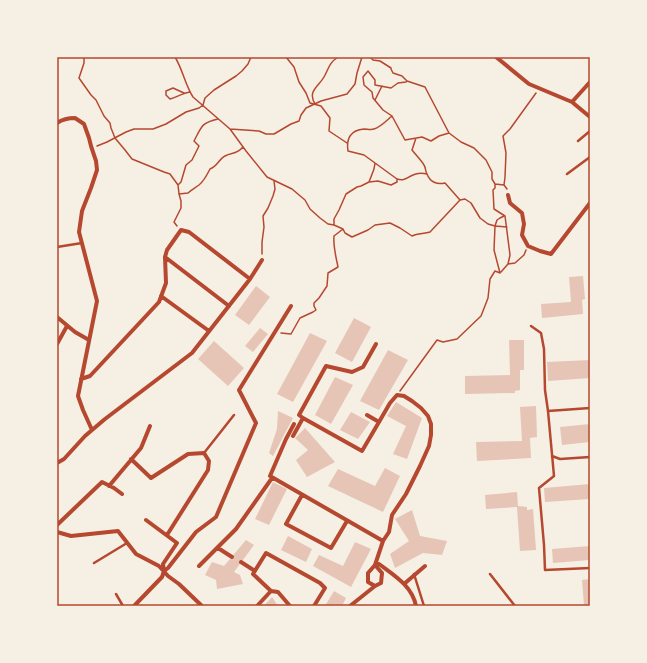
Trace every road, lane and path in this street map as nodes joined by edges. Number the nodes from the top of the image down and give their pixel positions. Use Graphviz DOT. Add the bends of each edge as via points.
graph roads {
  1 [pos="84,57"];
  2 [pos="175,57"];
  3 [pos="251,57"];
  4 [pos="286,57"];
  5 [pos="338,57"];
  6 [pos="362,57"];
  7 [pos="370,57"];
  8 [pos="496,57"];
  9 [pos="408,81"];
  10 [pos="590,82"];
  11 [pos="382,86"];
  12 [pos="540,88"];
  13 [pos="190,92"];
  14 [pos="184,93"];
  15 [pos="375,100"];
  16 [pos="572,102"];
  17 [pos="315,104"];
  18 [pos="203,105"];
  19 [pos="392,116"];
  20 [pos="590,117"];
  21 [pos="218,119"];
  22 [pos="57,123"];
  23 [pos="230,129"];
  24 [pos="590,131"];
  25 [pos="449,134"];
  26 [pos="114,138"];
  27 [pos="416,138"];
  28 [pos="578,140"];
  29 [pos="347,143"];
  30 [pos="243,147"];
  31 [pos="92,148"];
  32 [pos="590,157"];
  33 [pos="375,162"];
  34 [pos="426,174"];
  35 [pos="567,174"];
  36 [pos="397,179"];
  37 [pos="274,181"];
  38 [pos="369,182"];
  39 [pos="496,184"];
  40 [pos="178,185"];
  41 [pos="179,194"];
  42 [pos="508,195"];
  43 [pos="460,200"];
  44 [pos="590,203"];
  45 [pos="505,216"];
  46 [pos="334,225"];
  47 [pos="495,226"];
  48 [pos="507,227"];
  49 [pos="343,229"];
  50 [pos="181,230"];
  51 [pos="82,243"];
  52 [pos="528,246"];
  53 [pos="57,247"];
  54 [pos="165,257"];
  55 [pos="262,260"];
  56 [pos="508,264"];
  57 [pos="500,273"];
  58 [pos="250,279"];
  59 [pos="161,296"];
  60 [pos="229,306"];
  61 [pos="291,306"];
  62 [pos="57,317"];
  63 [pos="67,326"];
  64 [pos="531,326"];
  65 [pos="209,331"];
  66 [pos="274,333"];
  67 [pos="89,340"];
  68 [pos="57,344"];
  69 [pos="376,344"];
  70 [pos="81,379"];
  71 [pos="397,395"];
  72 [pos="590,408"];
  73 [pos="548,411"];
  74 [pos="234,415"];
  75 [pos="368,415"];
  76 [pos="303,418"];
  77 [pos="379,422"];
  78 [pos="294,424"];
  79 [pos="150,426"];
  80 [pos="92,430"];
  81 [pos="293,436"];
  82 [pos="204,453"];
  83 [pos="552,456"];
  84 [pos="590,456"];
  85 [pos="131,459"];
  86 [pos="57,463"];
  87 [pos="272,478"];
  88 [pos="109,486"];
  89 [pos="122,494"];
  90 [pos="302,495"];
  91 [pos="146,520"];
  92 [pos="347,521"];
  93 [pos="57,525"];
  94 [pos="57,532"];
  95 [pos="167,535"];
  96 [pos="383,541"];
  97 [pos="127,543"];
  98 [pos="218,548"];
  99 [pos="232,557"];
  100 [pos="241,562"];
  101 [pos="94,563"];
  102 [pos="375,565"];
  103 [pos="199,566"];
  104 [pos="425,566"];
  105 [pos="590,568"];
  106 [pos="255,570"];
  107 [pos="164,571"];
  108 [pos="414,574"];
  109 [pos="490,574"];
  110 [pos="404,584"];
  111 [pos="374,586"];
  112 [pos="271,591"];
  113 [pos="116,594"];
  114 [pos="123,606"];
  115 [pos="134,606"];
  116 [pos="202,606"];
  117 [pos="257,606"];
  118 [pos="290,606"];
  119 [pos="314,606"];
  120 [pos="350,606"];
  121 [pos="416,606"];
  122 [pos="424,606"];
  123 [pos="515,606"];
  1 -- 26 [label="path" via="79,78 110,123"];
  2 -- 13 [label="path"];
  3 -- 18 [label="path" via="242,71 214,90 205,98"];
  4 -- 17 [label="path" via="294,67 310,103"];
  5 -- 17 [label="path" via="316,86 312,100"];
  6 -- 17 [label="path" via="355,84 347,94"];
  7 -- 9 [label="path"];
  8 -- 12 [label="street" via="529,84"];
  9 -- 11 [label="path" via="391,88"];
  9 -- 25 [label="path" via="425,88"];
  10 -- 16 [label="street"];
  11 -- 15 [label="path"];
  11 -- 15 [label="path" via="375,85 376,80 368,71 362,77 364,86 372,92"];
  12 -- 16 [label="street"];
  12 -- 39 [label="path" via="503,136 506,153 504,185"];
  13 -- 14 [label="path"];
  13 -- 18 [label="path"];
  14 -- 14 [label="path" via="173,88 166,91 170,99"];
  15 -- 19 [label="path"];
  16 -- 20 [label="street"];
  17 -- 23 [label="path" via="306,108 299,121 274,134"];
  17 -- 29 [label="path" via="322,106 330,118 329,131"];
  18 -- 21 [label="path"];
  18 -- 26 [label="path" via="153,129 134,129"];
  19 -- 27 [label="path" via="405,140"];
  19 -- 29 [label="path" via="372,130 362,129 353,132"];
  21 -- 23 [label="path"];
  21 -- 40 [label="path" via="202,126 194,141 199,146 192,160 186,165"];
  22 -- 31 [label="street" via="67,118 75,118 84,124"];
  23 -- 30 [label="path"];
  24 -- 28 [label="lane"];
  25 -- 27 [label="path" via="431,141 422,137"];
  25 -- 39 [label="path" via="474,148 486,160"];
  26 -- 31 [label="path"];
  26 -- 40 [label="path" via="132,159 170,174"];
  27 -- 34 [label="path" via="412,150 425,167"];
  29 -- 33 [label="path" via="348,150"];
  30 -- 37 [label="path" via="267,177"];
  30 -- 41 [label="path" via="225,156 210,169 198,186 188,193"];
  31 -- 51 [label="street" via="97,170 82,211 79,232"];
  32 -- 35 [label="lane"];
  33 -- 36 [label="path"];
  33 -- 38 [label="path"];
  34 -- 36 [label="path" via="419,173 403,180"];
  34 -- 43 [label="path" via="434,183 445,183"];
  36 -- 38 [label="path" via="392,185 378,181"];
  37 -- 46 [label="path" via="292,189 320,218"];
  37 -- 55 [label="path" via="275,190 263,216"];
  38 -- 46 [label="path" via="346,194 334,219"];
  39 -- 45 [label="path" via="493,190 494,209"];
  40 -- 41 [label="path"];
  41 -- 50 [label="path" via="181,208 174,222"];
  42 -- 52 [label="street" via="510,203 522,213 522,235"];
  43 -- 47 [label="path" via="465,199 472,203 480,218"];
  43 -- 49 [label="path" via="430,232 425,234 412,236 390,223 375,225 352,238"];
  44 -- 52 [label="street" via="551,254"];
  45 -- 47 [label="path" via="497,220"];
  45 -- 48 [label="path"];
  46 -- 49 [label="path"];
  47 -- 48 [label="path"];
  47 -- 57 [label="path" via="494,250"];
  48 -- 56 [label="path" via="510,255"];
  49 -- 66 [label="path" via="334,236 333,243 338,267 328,272 327,286 314,303 316,310 300,318 291,334"];
  50 -- 54 [label="street"];
  50 -- 58 [label="street" via="189,232"];
  51 -- 53 [label="lane"];
  51 -- 67 [label="street" via="96,301"];
  52 -- 56 [label="path" via="524,255 515,263"];
  54 -- 59 [label="street" via="166,283"];
  54 -- 60 [label="street"];
  55 -- 58 [label="street"];
  56 -- 57 [label="path"];
  57 -- 71 [label="path" via="495,271 490,279 488,298 481,316 457,339 442,342 437,340"];
  58 -- 60 [label="street"];
  59 -- 65 [label="street"];
  59 -- 70 [label="street" via="159,302 90,376"];
  60 -- 65 [label="street"];
  61 -- 66 [label="street"];
  62 -- 63 [label="street"];
  63 -- 67 [label="street"];
  63 -- 68 [label="street"];
  64 -- 73 [label="lane" via="541,333"];
  65 -- 80 [label="street" via="192,352"];
  66 -- 107 [label="street" via="239,390 256,423 216,517 196,532"];
  67 -- 70 [label="street"];
  69 -- 76 [label="street" via="362,367 352,372 326,366 299,415"];
  70 -- 80 [label="street" via="78,396"];
  71 -- 77 [label="street"];
  71 -- 96 [label="street" via="412,401 428,416 431,435 420,466 392,515 389,532"];
  72 -- 73 [label="lane"];
  73 -- 83 [label="lane"];
  74 -- 82 [label="lane"];
  75 -- 77 [label="street"];
  76 -- 77 [label="street" via="362,451"];
  76 -- 81 [label="street"];
  78 -- 87 [label="street" via="270,476"];
  79 -- 85 [label="street" via="141,448"];
  80 -- 86 [label="street"];
  82 -- 85 [label="street" via="188,454 151,478"];
  82 -- 95 [label="street" via="208,461 208,470"];
  83 -- 84 [label="lane" via="560,459"];
  83 -- 105 [label="lane" via="554,476 539,488 545,570"];
  85 -- 88 [label="street"];
  87 -- 90 [label="street"];
  87 -- 98 [label="street" via="236,529"];
  88 -- 89 [label="street"];
  88 -- 93 [label="street" via="102,482"];
  90 -- 92 [label="street"];
  90 -- 92 [label="street" via="286,524 331,548"];
  91 -- 95 [label="street"];
  92 -- 96 [label="street"];
  94 -- 97 [label="street" via="72,536 118,531"];
  95 -- 107 [label="street" via="177,543 164,564"];
  96 -- 102 [label="street"];
  97 -- 101 [label="lane"];
  97 -- 107 [label="street" via="136,554"];
  98 -- 99 [label="street"];
  98 -- 103 [label="street"];
  100 -- 106 [label="street"];
  102 -- 110 [label="street" via="380,564"];
  102 -- 111 [label="street" via="368,573 368,582"];
  102 -- 111 [label="street" via="382,576 380,583"];
  104 -- 108 [label="street"];
  106 -- 112 [label="street" via="253,574"];
  106 -- 119 [label="street" via="266,554 320,583 324,588"];
  107 -- 115 [label="street" via="162,578"];
  107 -- 116 [label="street"];
  108 -- 110 [label="street"];
  108 -- 122 [label="lane"];
  109 -- 123 [label="lane"];
  110 -- 121 [label="street"];
  111 -- 120 [label="street"];
  112 -- 117 [label="street"];
  112 -- 118 [label="street" via="278,592"];
  113 -- 114 [label="lane"];
}
